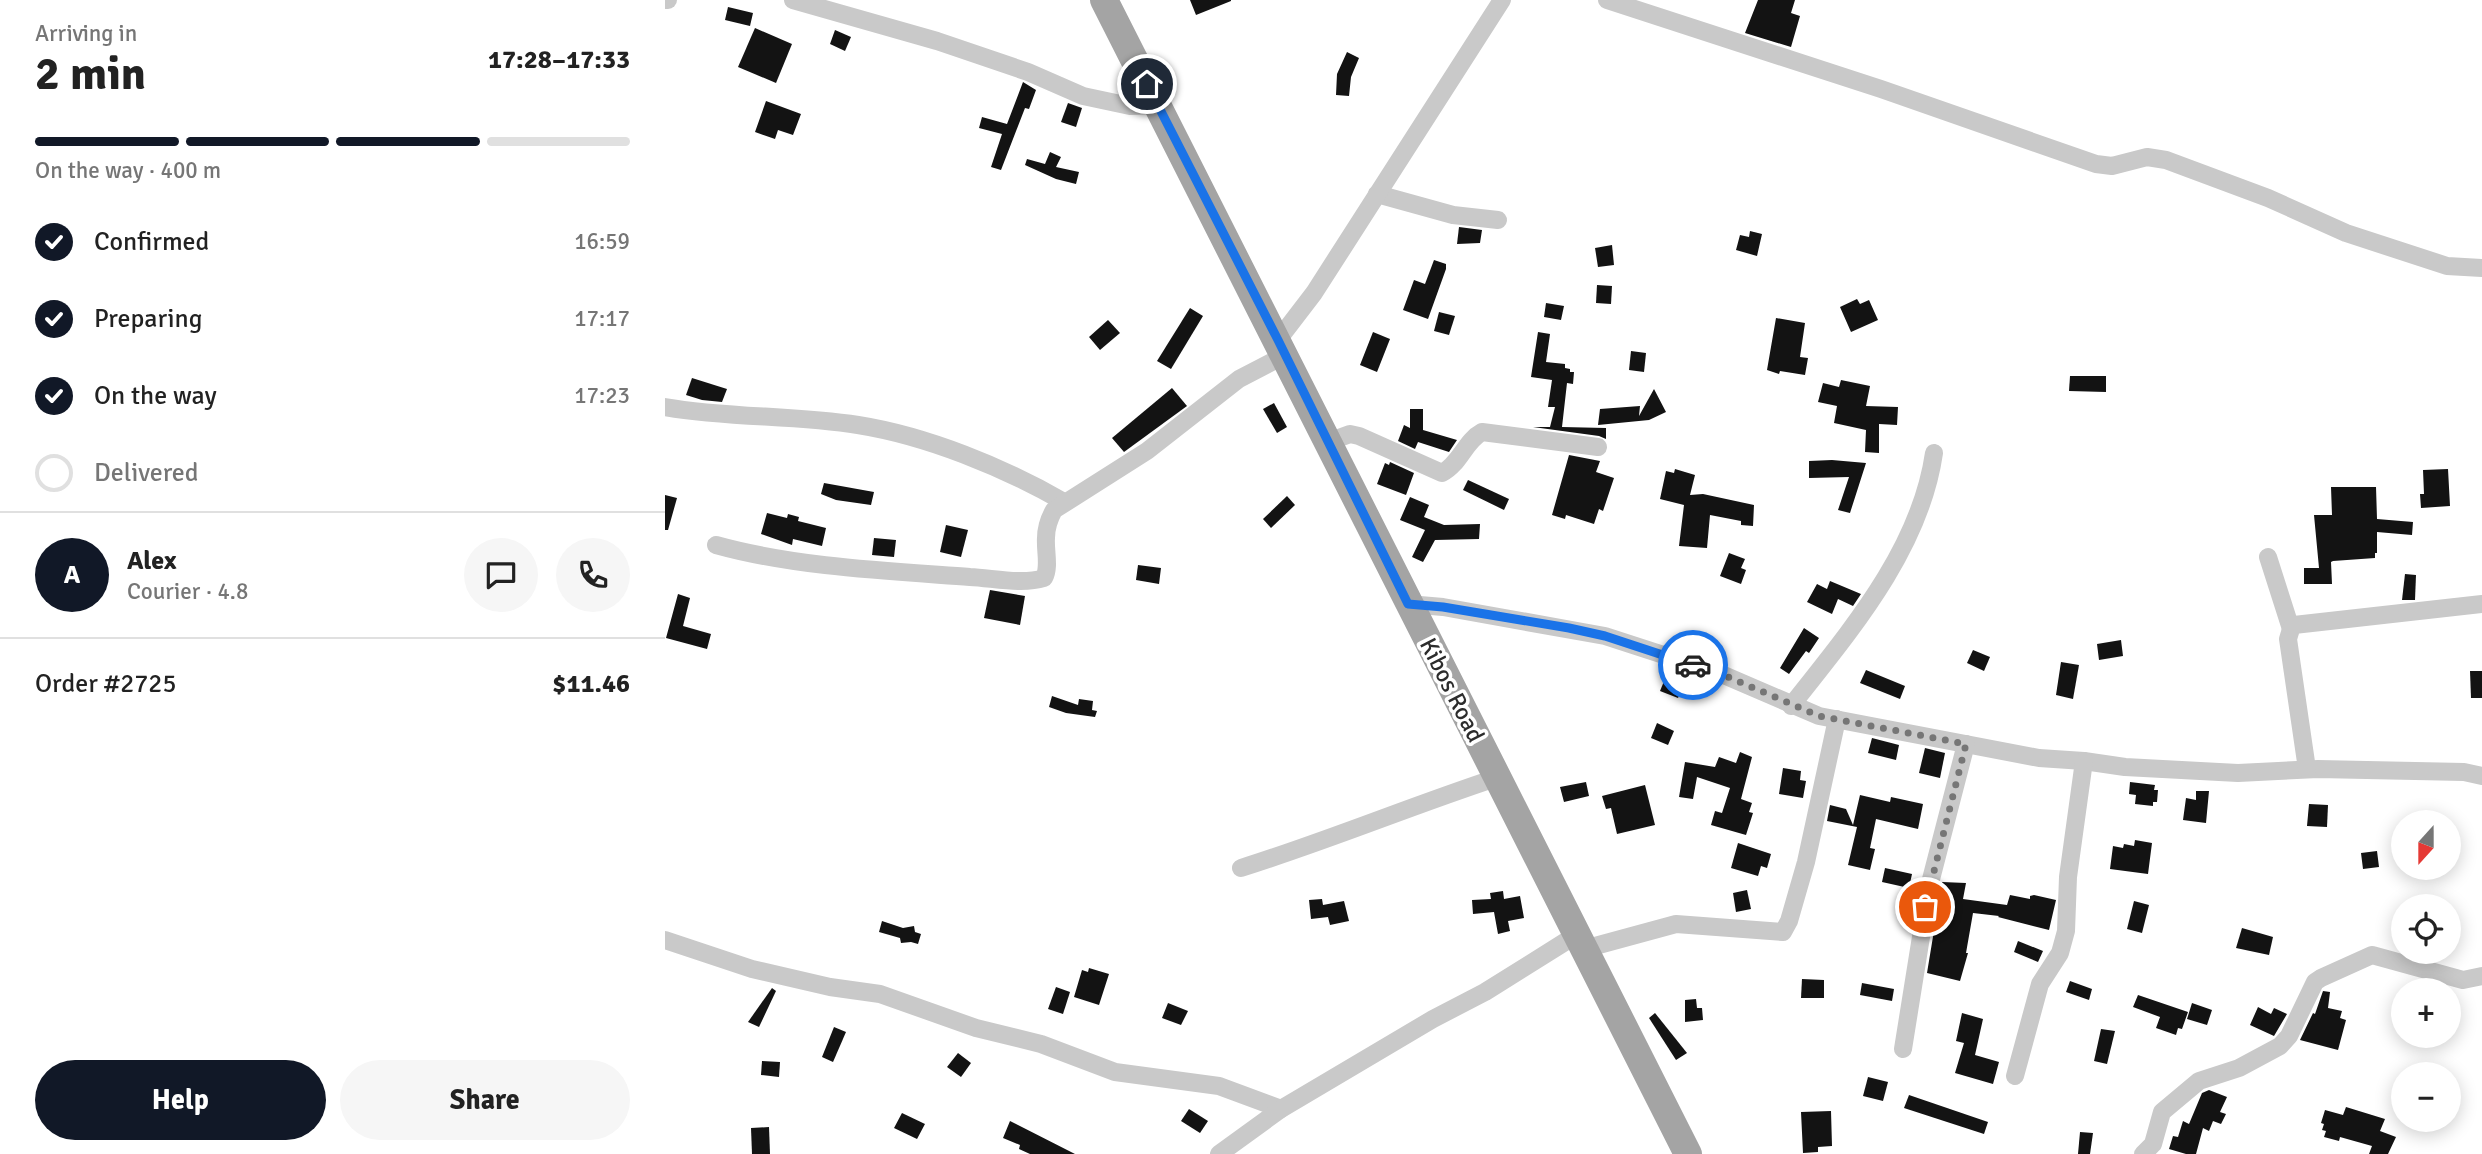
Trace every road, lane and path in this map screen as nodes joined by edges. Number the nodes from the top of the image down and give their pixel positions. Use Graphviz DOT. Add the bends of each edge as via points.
graph roads {
  1 [pos="793,0"];
  2 [pos="1104,0"];
  3 [pos="1502,0"];
  4 [pos="1607,0"];
  5 [pos="1158,105"];
  6 [pos="1377,194"];
  7 [pos="1498,220"];
  8 [pos="2482,268"];
  9 [pos="1282,347"];
  10 [pos="665,407"];
  11 [pos="1328,442"];
  12 [pos="1598,447"];
  13 [pos="1934,453"];
  14 [pos="1064,502"];
  15 [pos="716,545"];
  16 [pos="2268,557"];
  17 [pos="1408,604"];
  18 [pos="2482,604"];
  19 [pos="2291,629"];
  20 [pos="1791,706"];
  21 [pos="1837,719"];
  22 [pos="1966,744"];
  23 [pos="2084,761"];
  24 [pos="2307,769"];
  25 [pos="2482,776"];
  26 [pos="1496,778"];
  27 [pos="1241,868"];
  28 [pos="665,940"];
  29 [pos="1580,942"];
  30 [pos="2482,976"];
  31 [pos="1903,1049"];
  32 [pos="2015,1076"];
  33 [pos="1281,1109"];
  34 [pos="1219,1154"];
  35 [pos="1688,1154"];
  36 [pos="2143,1154"];
  1 -- 5 [label="street" via="937,41 1083,96 1130,106"];
  2 -- 5 [label="main road, Kibos Road"];
  3 -- 6 [label="street"];
  4 -- 8 [label="street" via="2097,164 2112,166 2147,157 2166,160 2346,233 2447,266"];
  5 -- 9 [label="main road, Kibos Road"];
  6 -- 7 [label="street" via="1453,215"];
  6 -- 9 [label="street"];
  9 -- 11 [label="main road, Kibos Road"];
  9 -- 14 [label="street" via="1147,451"];
  10 -- 14 [label="street" via="860,426 936,446 1027,481"];
  11 -- 12 [label="street" via="1350,434 1359,436 1442,473 1482,432"];
  11 -- 17 [label="main road, Kibos Road"];
  13 -- 20 [label="street" via="1929,482 1911,530 1871,602"];
  14 -- 15 [label="street" via="1048,521 1047,573 1037,580 892,571 742,553"];
  16 -- 19 [label="street"];
  17 -- 20 [label="street" via="1605,636 1719,673"];
  17 -- 26 [label="main road, Kibos Road"];
  18 -- 19 [label="street" via="2299,623"];
  19 -- 24 [label="street" via="2288,639"];
  20 -- 21 [label="street"];
  21 -- 22 [label="street"];
  21 -- 29 [label="street" via="1806,862 1783,932 1677,924"];
  22 -- 23 [label="street"];
  22 -- 31 [label="street" via="1929,887"];
  23 -- 24 [label="street" via="2238,773"];
  23 -- 32 [label="street" via="2068,877 2066,931 2060,953 2040,984"];
  24 -- 25 [label="street"];
  26 -- 27 [label="street"];
  26 -- 29 [label="main road, Kibos Road"];
  28 -- 33 [label="street" via="752,969 880,994 1115,1072 1219,1086"];
  29 -- 33 [label="street" via="1433,1019"];
  29 -- 35 [label="main road, Kibos Road"];
  30 -- 36 [label="street" via="2463,979 2372,954 2322,978 2315,982 2280,1046 2238,1068 2199,1081 2162,1112 2153,1144"];
  33 -- 34 [label="street"];
}
